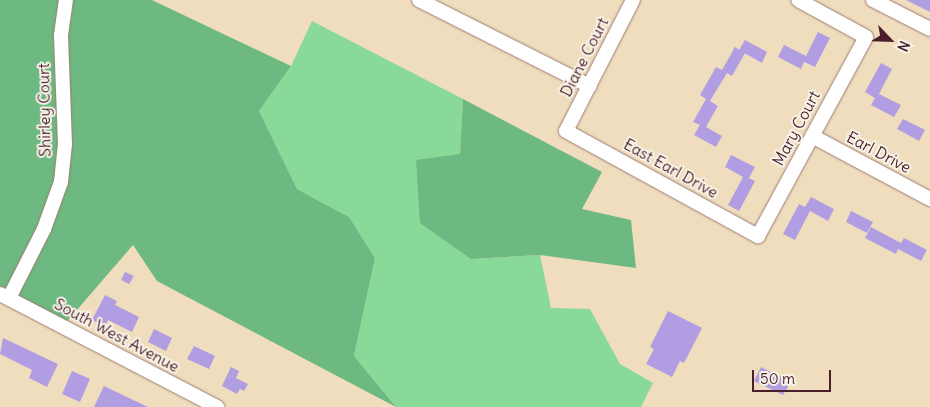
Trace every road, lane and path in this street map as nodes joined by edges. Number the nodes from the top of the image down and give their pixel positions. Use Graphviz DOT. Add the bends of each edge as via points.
graph roads {
  1 [pos="66,0"];
  2 [pos="419,0"];
  3 [pos="633,0"];
  4 [pos="798,0"];
  5 [pos="873,0"];
  6 [pos="930,29"];
  7 [pos="589,86"];
  8 [pos="566,131"];
  9 [pos="812,136"];
  10 [pos="930,199"];
  11 [pos="758,236"];
  12 [pos="5,296"];
  13 [pos="218,407"];
  1 -- 12 [label="street, Shirley Court" via="61,36 65,146 61,182 44,228"];
  2 -- 7 [label="street"];
  3 -- 7 [label="street, Diane Court"];
  4 -- 9 [label="street, Mary Court" via="866,37"];
  5 -- 6 [label="street"];
  7 -- 8 [label="street, Diane Court"];
  8 -- 11 [label="street, East Earl Drive"];
  9 -- 10 [label="street, Earl Drive"];
  9 -- 11 [label="street, Mary Court"];
  12 -- 13 [label="street, South West Avenue"];
}
